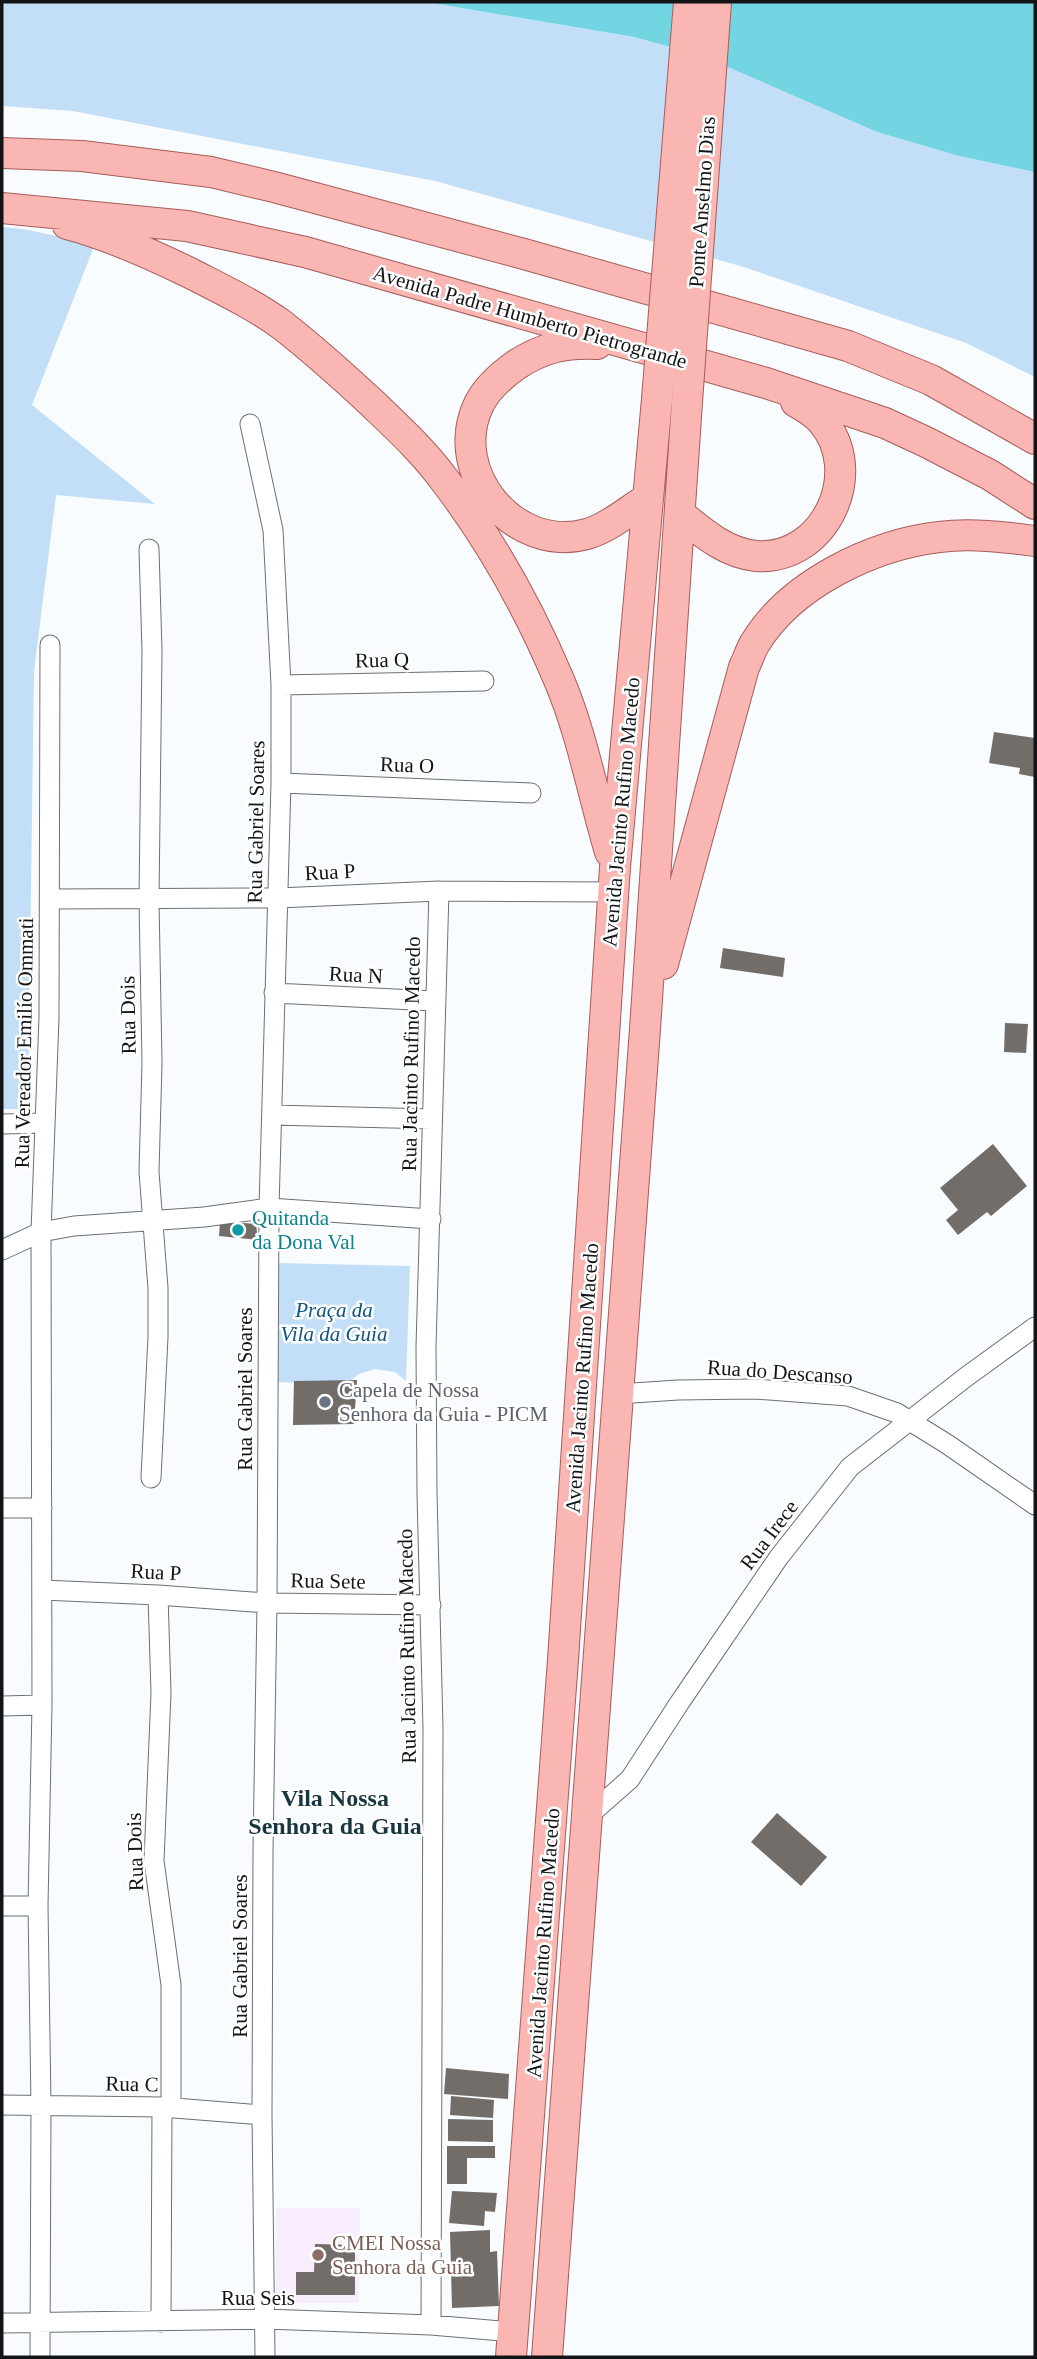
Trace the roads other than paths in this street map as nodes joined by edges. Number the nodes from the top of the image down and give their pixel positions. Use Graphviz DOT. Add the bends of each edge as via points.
graph roads {
  1 [pos="689,2"];
  2 [pos="716,2"];
  3 [pos="2,153"];
  4 [pos="2,208"];
  5 [pos="627,345"];
  6 [pos="766,383"];
  7 [pos="657,398"];
  8 [pos="687,402"];
  9 [pos="250,424"];
  10 [pos="1035,439"];
  11 [pos="647,499"];
  12 [pos="1035,505"];
  13 [pos="681,515"];
  14 [pos="1035,541"];
  15 [pos="149,550"];
  16 [pos="50,645"];
  17 [pos="484,681"];
  18 [pos="281,685"];
  19 [pos="281,783"];
  20 [pos="531,793"];
  21 [pos="614,880"];
  22 [pos="439,891"];
  23 [pos="278,898"];
  24 [pos="50,899"];
  25 [pos="149,900"];
  26 [pos="274,993"];
  27 [pos="434,1001"];
  28 [pos="645,1029"];
  29 [pos="272,1115"];
  30 [pos="432,1119"];
  31 [pos="45,1123"];
  32 [pos="2,1124"];
  33 [pos="593,1205"];
  34 [pos="269,1208"];
  35 [pos="431,1219"];
  36 [pos="151,1220"];
  37 [pos="41,1232"];
  38 [pos="2,1250"];
  39 [pos="624,1309"];
  40 [pos="1035,1327"];
  41 [pos="618,1394"];
  42 [pos="910,1421"];
  43 [pos="578,1434"];
  44 [pos="151,1478"];
  45 [pos="1035,1505"];
  46 [pos="2,1508"];
  47 [pos="42,1508"];
  48 [pos="607,1547"];
  49 [pos="42,1590"];
  50 [pos="158,1595"];
  51 [pos="267,1603"];
  52 [pos="431,1605"];
  53 [pos="42,1705"];
  54 [pos="2,1706"];
  55 [pos="588,1816"];
  56 [pos="2,1906"];
  57 [pos="38,1906"];
  58 [pos="2,2105"];
  59 [pos="41,2105"];
  60 [pos="167,2107"];
  61 [pos="262,2115"];
  62 [pos="265,2319"];
  63 [pos="161,2322"];
  64 [pos="2,2323"];
  65 [pos="40,2324"];
  66 [pos="431,2325"];
  67 [pos="512,2344"];
  68 [pos="40,2357"];
  69 [pos="265,2357"];
  70 [pos="547,2357"];
  1 -- 7 [label="main road, Ponte Anselmo Dias, bridge"];
  2 -- 8 [label="main road, Ponte Anselmo Dias, bridge"];
  3 -- 10 [label="main road" via="82,156 211,172 524,254 848,346 931,380"];
  4 -- 5 [label="main road, Avenida Padre Humberto Pietrogrande" via="187,226 281,247"];
  4 -- 21 [label="main road" via="73,226 149,253 229,292 280,324 331,365 406,435 463,505 534,625 576,728"];
  5 -- 6 [label="main road, Avenida Padre Humberto Pietrogrande"];
  5 -- 11 [label="main road" via="579,343 550,348 507,372 478,405 472,457 477,475 501,511 536,534 588,534"];
  6 -- 12 [label="main road, Avenida Padre Humberto Pietrogrande" via="926,442"];
  6 -- 13 [label="main road" via="821,419 837,450 838,488 825,524 801,545 756,556 726,547"];
  7 -- 11 [label="main road, Avenida Jacinto Rufino Macedo"];
  8 -- 13 [label="main road, Avenida Jacinto Rufino Macedo"];
  9 -- 18 [label="street, Rua Gabriel Soares" via="273,530"];
  11 -- 21 [label="main road, Avenida Jacinto Rufino Macedo"];
  13 -- 28 [label="main road, Avenida Jacinto Rufino Macedo"];
  14 -- 28 [label="main road" via="940,537 858,560 812,583 755,643 744,667"];
  15 -- 25 [label="street, Rua Dois"];
  16 -- 24 [label="street, Rua Vereador Emilío Ommati"];
  17 -- 18 [label="street, Rua Q"];
  18 -- 19 [label="street, Rua Gabriel Soares"];
  19 -- 20 [label="street, Rua O"];
  19 -- 23 [label="street, Rua Gabriel Soares"];
  21 -- 22 [label="street, Rua P"];
  21 -- 33 [label="main road, Avenida Jacinto Rufino Macedo"];
  22 -- 23 [label="street, Rua P"];
  22 -- 27 [label="street, Rua Jacinto Rufino Macedo"];
  23 -- 25 [label="street, Rua P"];
  23 -- 26 [label="street, Rua Gabriel Soares"];
  24 -- 25 [label="street, Rua P"];
  24 -- 31 [label="street, Rua Vereador Emilío Ommati"];
  25 -- 36 [label="street, Rua Dois"];
  26 -- 27 [label="street, Rua N"];
  26 -- 29 [label="street, Rua Gabriel Soares"];
  27 -- 30 [label="street, Rua Jacinto Rufino Macedo"];
  28 -- 39 [label="main road, Avenida Jacinto Rufino Macedo"];
  29 -- 30 [label="street"];
  29 -- 34 [label="street, Rua Gabriel Soares"];
  30 -- 35 [label="street, Rua Jacinto Rufino Macedo"];
  31 -- 32 [label="street"];
  31 -- 37 [label="street, Rua Vereador Emilío Ommati"];
  33 -- 39 [label="main road" via="607,1185 617,1185 616,1242"];
  33 -- 43 [label="main road, Avenida Jacinto Rufino Macedo"];
  34 -- 35 [label="street"];
  34 -- 36 [label="street"];
  34 -- 51 [label="street, Rua Gabriel Soares"];
  35 -- 52 [label="street, Rua Jacinto Rufino Macedo" via="426,1418"];
  36 -- 37 [label="street"];
  36 -- 44 [label="street, Rua Dois" via="158,1337"];
  37 -- 38 [label="street"];
  37 -- 47 [label="street, Rua Vereador Emilío Ommati"];
  39 -- 41 [label="main road, Avenida Jacinto Rufino Macedo"];
  40 -- 42 [label="street, Rua Irece"];
  41 -- 42 [label="street, Rua do Descanso" via="741,1389 848,1396"];
  41 -- 48 [label="main road, Avenida Jacinto Rufino Macedo"];
  42 -- 45 [label="street, Rua do Descanso"];
  42 -- 55 [label="street, Rua Irece" via="858,1460 832,1488 779,1557 630,1779"];
  43 -- 48 [label="main road" via="579,1557 592,1565"];
  43 -- 67 [label="main road, Avenida Jacinto Rufino Macedo"];
  46 -- 47 [label="street"];
  47 -- 49 [label="street, Rua Vereador Emilío Ommati"];
  48 -- 55 [label="main road, Avenida Jacinto Rufino Macedo"];
  49 -- 50 [label="street, Rua P"];
  49 -- 53 [label="street, Rua Vereador Emilío Ommati"];
  50 -- 51 [label="street, Rua P"];
  50 -- 60 [label="street, Rua Dois" via="161,1706 154,1861 171,1985"];
  51 -- 52 [label="street, Rua Sete"];
  51 -- 61 [label="street, Rua Gabriel Soares"];
  52 -- 66 [label="street, Rua Jacinto Rufino Macedo"];
  53 -- 54 [label="street"];
  53 -- 57 [label="street, Rua Vereador Emilío Ommati"];
  55 -- 70 [label="main road, Avenida Jacinto Rufino Macedo"];
  56 -- 57 [label="street"];
  57 -- 59 [label="street, Rua Vereador Emilío Ommati"];
  58 -- 59 [label="street, Rua C"];
  59 -- 60 [label="street, Rua C"];
  59 -- 65 [label="street, Rua Vereador Emilío Ommati"];
  60 -- 61 [label="street, Rua C"];
  60 -- 63 [label="street, Rua Dois"];
  61 -- 62 [label="street, Rua Gabriel Soares"];
  62 -- 63 [label="street, Rua Seis"];
  62 -- 66 [label="street, Rua Seis"];
  62 -- 69 [label="street, Rua Gabriel Soares"];
  63 -- 65 [label="street, Rua Seis"];
  64 -- 65 [label="street, Rua Seis"];
  65 -- 68 [label="street, Rua Vereador Emilío Ommati"];
  66 -- 67 [label="street, Rua Seis"];
}
